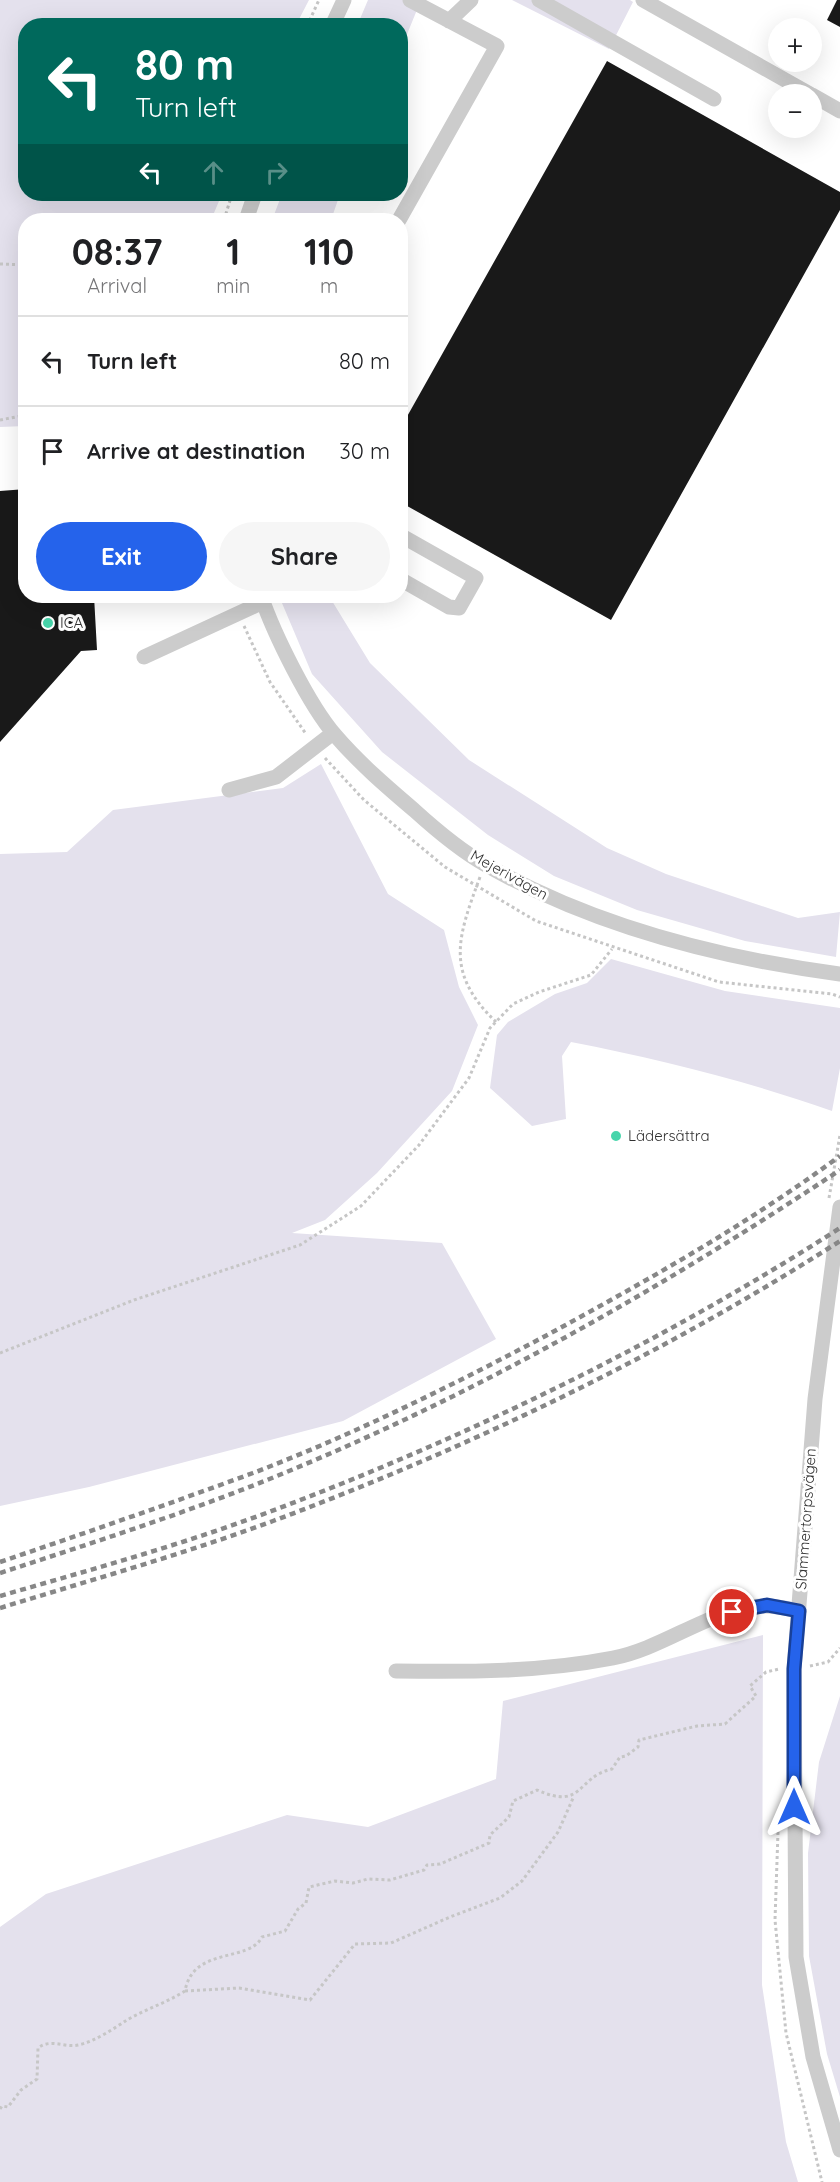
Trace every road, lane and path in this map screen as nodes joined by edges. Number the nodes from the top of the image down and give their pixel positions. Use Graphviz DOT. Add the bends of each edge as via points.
graph roads {
  1 [pos="319,0"];
  2 [pos="344,0"];
  3 [pos="410,0"];
  4 [pos="471,0"];
  5 [pos="539,0"];
  6 [pos="643,0"];
  7 [pos="311,18"];
  8 [pos="336,18"];
  9 [pos="449,21"];
  10 [pos="792,84"];
  11 [pos="714,99"];
  12 [pos="822,101"];
  13 [pos="840,111"];
  14 [pos="403,213"];
  15 [pos="0,264"];
  16 [pos="18,265"];
  17 [pos="18,417"];
  18 [pos="0,420"];
  19 [pos="408,540"];
  20 [pos="408,584"];
  21 [pos="254,603"];
  22 [pos="264,603"];
  23 [pos="144,657"];
  24 [pos="333,733"];
  25 [pos="229,790"];
  26 [pos="484,864"];
  27 [pos="840,974"];
  28 [pos="840,997"];
  29 [pos="496,1022"];
  30 [pos="840,1208"];
  31 [pos="0,1353"];
  32 [pos="799,1611"];
  33 [pos="840,1648"];
  34 [pos="788,1669"];
  35 [pos="396,1671"];
  36 [pos="574,1796"];
  37 [pos="185,1991"];
  38 [pos="0,2109"];
  39 [pos="840,2150"];
  1 -- 7 [label="path"];
  2 -- 8 [label="street"];
  3 -- 9 [label="street"];
  4 -- 9 [label="street"];
  5 -- 11 [label="street"];
  6 -- 10 [label="street"];
  9 -- 14 [label="street" via="497,46"];
  12 -- 13 [label="street"];
  15 -- 16 [label="path"];
  17 -- 18 [label="path"];
  19 -- 20 [label="street" via="476,578 459,608 449,607"];
  21 -- 23 [label="street"];
  22 -- 24 [label="street, Mejerivägen" via="294,669"];
  24 -- 25 [label="street" via="276,777"];
  24 -- 26 [label="street, Mejerivägen" via="375,777"];
  26 -- 27 [label="street, Mejerivägen" via="556,901 608,920 688,944"];
  26 -- 29 [label="path" via="460,939 461,972 482,1009"];
  28 -- 29 [label="path" via="719,982 612,948 591,975 513,1004"];
  29 -- 31 [label="path" via="469,1078 419,1145 361,1206 300,1245 134,1300"];
  30 -- 32 [label="street, Slammertorpsvägen" via="815,1399"];
  32 -- 34 [label="street, Slammertorpsvägen"];
  32 -- 35 [label="street" via="767,1605 715,1616 652,1648 613,1658 499,1672"];
  33 -- 34 [label="path" via="828,1662"];
  34 -- 36 [label="path" via="766,1672 750,1686 756,1696 725,1724 697,1726 639,1740 638,1747 620,1756 612,1769 597,1772"];
  34 -- 39 [label="street, Slammertorpsvägen" via="796,1957 813,2056"];
  36 -- 37 [label="path" via="558,1833 522,1881 500,1898 391,1943 355,1944 310,2000 239,1988"];
  36 -- 37 [label="path" via="554,1798 537,1791 513,1801 509,1817 490,1835 489,1844 440,1863 427,1864 424,1870 390,1880 335,1881 309,1887 306,1904 298,1909 285,1931 262,1937 242,1952 203,1961 186,1983"];
  37 -- 38 [label="path" via="77,2046 43,2044 38,2048 37,2079 21,2090 8,2107"];
}
